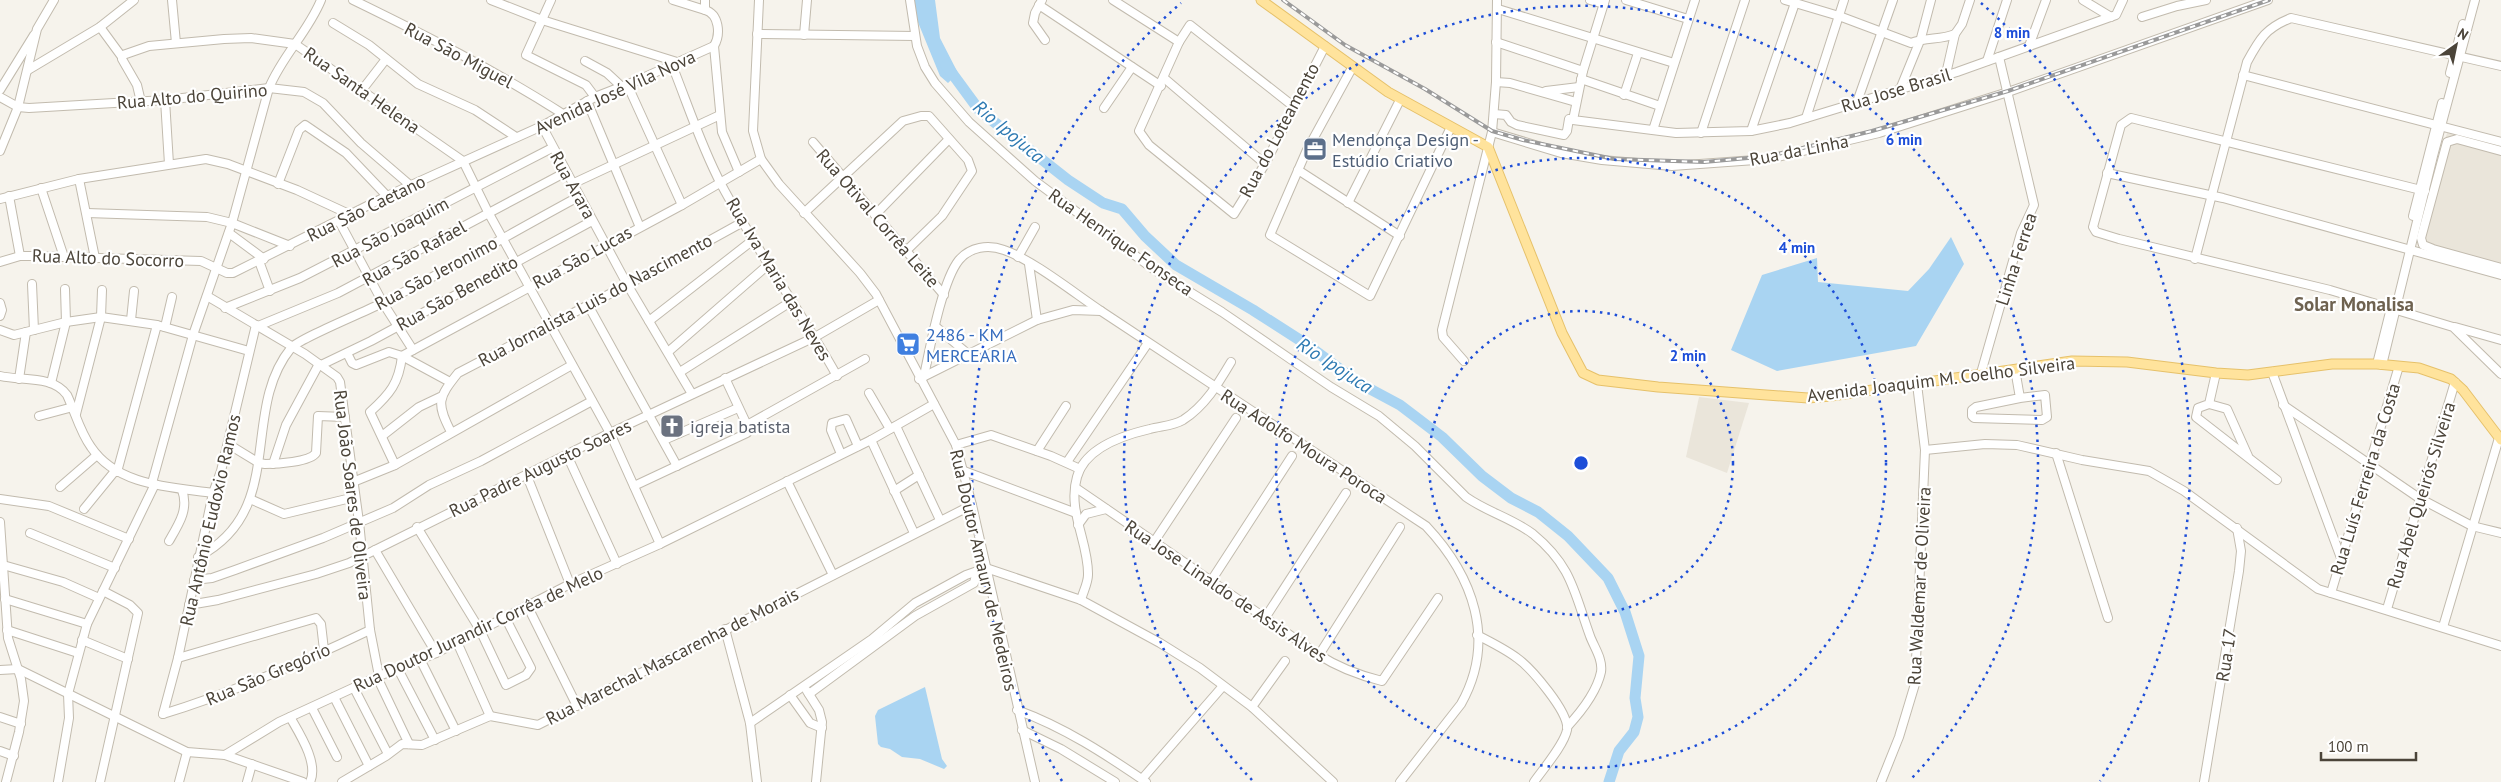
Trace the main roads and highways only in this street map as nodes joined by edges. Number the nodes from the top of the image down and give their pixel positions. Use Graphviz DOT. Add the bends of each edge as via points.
graph roads {
  1 [pos="1261,0"];
  2 [pos="2500,439"];
  1 -- 2 [label="main road, Avenida Joaquim M. Coelho Silveira" via="1400,100 1488,147 1575,362 1591,378 1658,387 1808,398 2064,362 2127,362 2248,375 2332,364 2380,364 2439,374 2455,382"];
}
